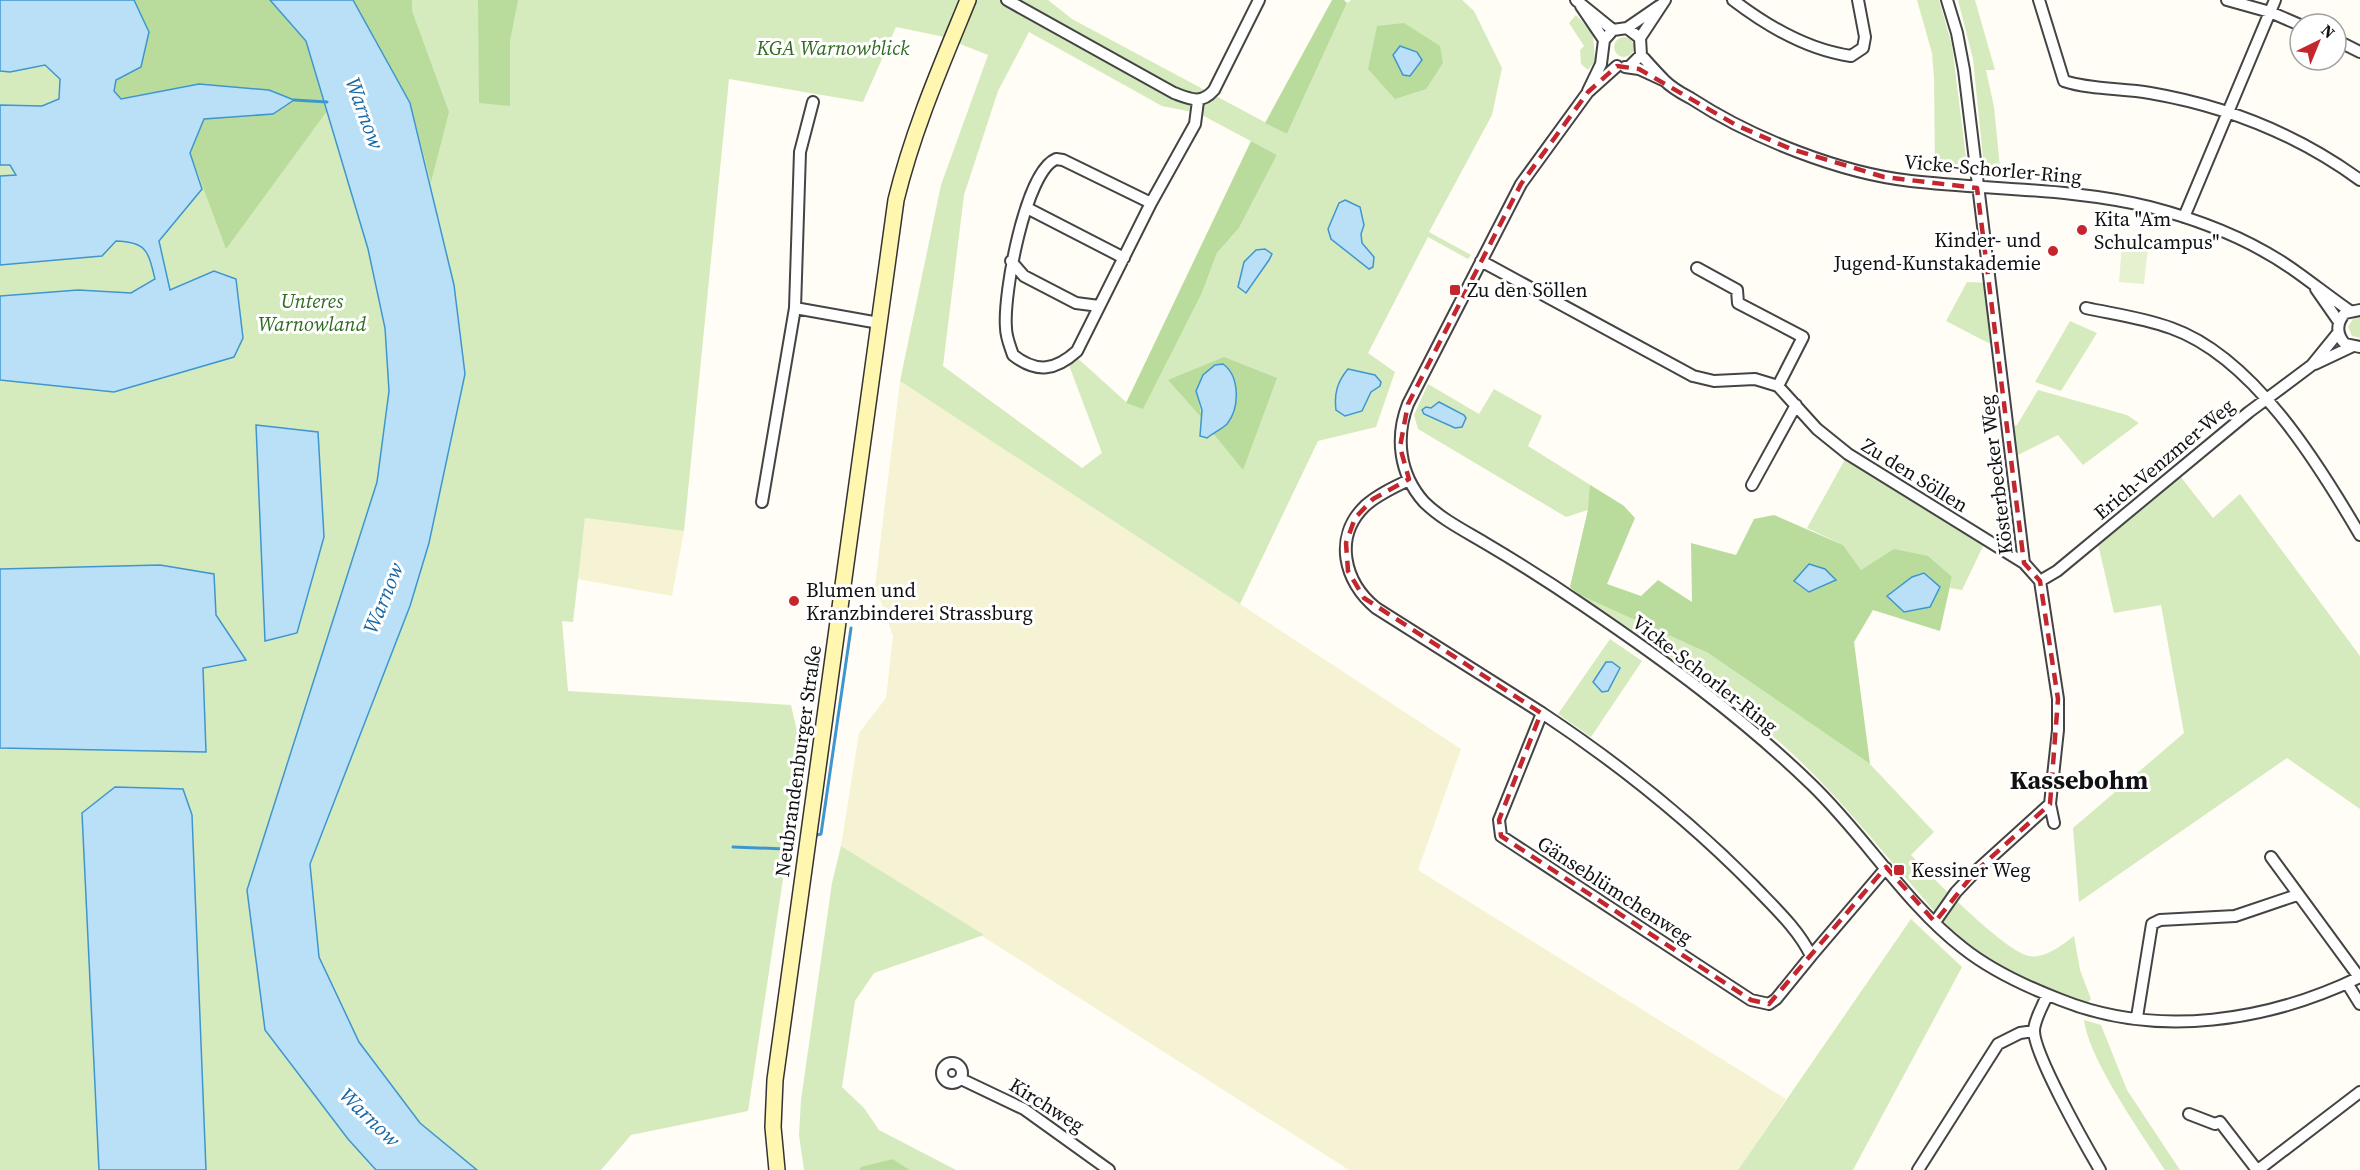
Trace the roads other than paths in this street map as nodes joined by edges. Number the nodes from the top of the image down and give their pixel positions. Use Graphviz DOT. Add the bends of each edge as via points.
graph roads {
  1 [pos="968,0"];
  2 [pos="1007,0"];
  3 [pos="1259,0"];
  4 [pos="1733,0"];
  5 [pos="1858,0"];
  6 [pos="1947,0"];
  7 [pos="2039,0"];
  8 [pos="2227,0"];
  9 [pos="2275,0"];
  10 [pos="1578,2"];
  11 [pos="1662,3"];
  12 [pos="2270,12"];
  13 [pos="2288,20"];
  14 [pos="1627,28"];
  15 [pos="1613,30"];
  16 [pos="1640,38"];
  17 [pos="1604,40"];
  18 [pos="1604,55"];
  19 [pos="1641,55"];
  20 [pos="1617,66"];
  21 [pos="1630,66"];
  22 [pos="1665,82"];
  23 [pos="1588,92"];
  24 [pos="1198,101"];
  25 [pos="813,102"];
  26 [pos="2227,111"];
  27 [pos="2360,180"];
  28 [pos="1977,188"];
  29 [pos="1151,203"];
  30 [pos="1027,208"];
  31 [pos="2184,217"];
  32 [pos="1124,258"];
  33 [pos="1011,261"];
  34 [pos="1481,261"];
  35 [pos="1697,267"];
  36 [pos="2316,289"];
  37 [pos="1100,306"];
  38 [pos="795,308"];
  39 [pos="2086,308"];
  40 [pos="2355,310"];
  41 [pos="879,323"];
  42 [pos="2338,328"];
  43 [pos="2355,347"];
  44 [pos="2312,365"];
  45 [pos="1778,386"];
  46 [pos="2266,399"];
  47 [pos="1796,405"];
  48 [pos="1409,480"];
  49 [pos="1752,485"];
  50 [pos="762,502"];
  51 [pos="2360,535"];
  52 [pos="2024,563"];
  53 [pos="2040,581"];
  54 [pos="1542,713"];
  55 [pos="2050,804"];
  56 [pos="2054,823"];
  57 [pos="2271,857"];
  58 [pos="1886,868"];
  59 [pos="2297,895"];
  60 [pos="1935,922"];
  61 [pos="1811,956"];
  62 [pos="2360,977"];
  63 [pos="2347,983"];
  64 [pos="2047,995"];
  65 [pos="2360,1004"];
  66 [pos="2137,1017"];
  67 [pos="2034,1031"];
  68 [pos="961,1079"];
  69 [pos="2360,1092"];
  70 [pos="2188,1114"];
  71 [pos="777,1170"];
  72 [pos="1109,1170"];
  73 [pos="1918,1170"];
  74 [pos="2100,1170"];
  75 [pos="2258,1170"];
  1 -- 41 [label="main road, Neubrandenburger Straße" via="907,155 896,200"];
  2 -- 24 [label="street" via="1167,89"];
  3 -- 24 [label="street" via="1214,90"];
  4 -- 5 [label="street" via="1770,25 1807,43 1851,56 1863,48 1865,38"];
  6 -- 28 [label="street, Kösterbecker Weg" via="1964,70"];
  7 -- 26 [label="street" via="2064,81 2148,92"];
  8 -- 12 [label="street"];
  9 -- 12 [label="street"];
  10 -- 15 [label="street"];
  10 -- 17 [label="street"];
  11 -- 14 [label="street"];
  11 -- 16 [label="street"];
  12 -- 13 [label="street"];
  12 -- 26 [label="street"];
  14 -- 15 [label="street"];
  14 -- 16 [label="street"];
  15 -- 17 [label="street"];
  16 -- 19 [label="street"];
  17 -- 18 [label="street, Vicke-Schorler-Ring"];
  18 -- 20 [label="street"];
  18 -- 23 [label="street, Vicke-Schorler-Ring"];
  19 -- 21 [label="street"];
  19 -- 22 [label="street, Vicke-Schorler-Ring"];
  20 -- 21 [label="street, Vicke-Schorler-Ring"];
  20 -- 23 [label="street, Vicke-Schorler-Ring"];
  21 -- 22 [label="street, Vicke-Schorler-Ring"];
  22 -- 28 [label="street, Vicke-Schorler-Ring" via="1712,113 1791,149 1884,177"];
  23 -- 34 [label="street, Vicke-Schorler-Ring" via="1521,184"];
  24 -- 29 [label="street" via="1195,124"];
  25 -- 38 [label="street" via="800,152"];
  26 -- 27 [label="street" via="2304,145"];
  26 -- 31 [label="street"];
  28 -- 31 [label="street, Vicke-Schorler-Ring" via="2102,197"];
  28 -- 52 [label="street, Kösterbecker Weg"];
  29 -- 30 [label="street" via="1056,159 1044,166"];
  29 -- 32 [label="street"];
  30 -- 32 [label="street"];
  30 -- 33 [label="street"];
  31 -- 36 [label="street, Vicke-Schorler-Ring" via="2259,248"];
  32 -- 37 [label="street"];
  33 -- 37 [label="street" via="1024,276 1077,303"];
  33 -- 37 [label="street" via="1006,328 1013,355 1022,362 1053,368 1067,360 1077,351"];
  34 -- 45 [label="street" via="1693,376 1714,381 1755,379"];
  34 -- 48 [label="street, Vicke-Schorler-Ring" via="1402,418 1400,447"];
  35 -- 45 [label="street" via="1737,290 1738,303 1803,337"];
  36 -- 40 [label="street, Vicke-Schorler-Ring"];
  36 -- 42 [label="street, Vicke-Schorler-Ring"];
  38 -- 41 [label="street"];
  38 -- 50 [label="street"];
  39 -- 46 [label="street" via="2190,336 2237,368"];
  40 -- 42 [label="street, Vicke-Schorler-Ring"];
  41 -- 71 [label="main road, Neubrandenburger Straße" via="775,1080 773,1127"];
  42 -- 43 [label="street, Vicke-Schorler-Ring"];
  42 -- 44 [label="street, Erich-Venzmer-Weg"];
  43 -- 44 [label="street, Erich-Venzmer-Weg"];
  44 -- 46 [label="street, Erich-Venzmer-Weg"];
  45 -- 47 [label="street, Zu den Söllen"];
  46 -- 51 [label="street" via="2336,493"];
  46 -- 53 [label="street, Erich-Venzmer-Weg"];
  47 -- 49 [label="street"];
  47 -- 52 [label="street, Zu den Söllen" via="1817,429 1848,454"];
  48 -- 54 [label="street" via="1373,499 1348,530 1346,556 1354,585 1376,608"];
  48 -- 58 [label="street, Vicke-Schorler-Ring" via="1441,516 1590,610 1736,716 1815,788"];
  52 -- 53 [label="street, Kösterbecker Weg"];
  53 -- 55 [label="street" via="2058,699"];
  54 -- 61 [label="street" via="1625,770 1682,817 1764,896"];
  54 -- 61 [label="street, Gänseblümchenweg" via="1499,820 1498,829 1506,842 1762,1004 1776,999"];
  55 -- 56 [label="street"];
  55 -- 60 [label="street" via="1975,872"];
  57 -- 59 [label="street"];
  58 -- 60 [label="street, Vicke-Schorler-Ring"];
  58 -- 61 [label="street, Gänseblümchenweg"];
  59 -- 62 [label="street"];
  59 -- 66 [label="street" via="2235,916 2160,920 2152,924"];
  60 -- 64 [label="street, Vicke-Schorler-Ring" via="1985,963"];
  62 -- 63 [label="street, Vicke-Schorler-Ring"];
  63 -- 65 [label="street"];
  63 -- 66 [label="street, Vicke-Schorler-Ring" via="2290,1005 2243,1017 2185,1021"];
  64 -- 66 [label="street, Vicke-Schorler-Ring" via="2084,1008"];
  64 -- 67 [label="street"];
  67 -- 73 [label="street" via="1998,1044"];
  67 -- 74 [label="street" via="2061,1097"];
  68 -- 72 [label="street, Kirchweg" via="1024,1108"];
  69 -- 75 [label="street"];
  70 -- 75 [label="street" via="2215,1124 2220,1122"];
}
